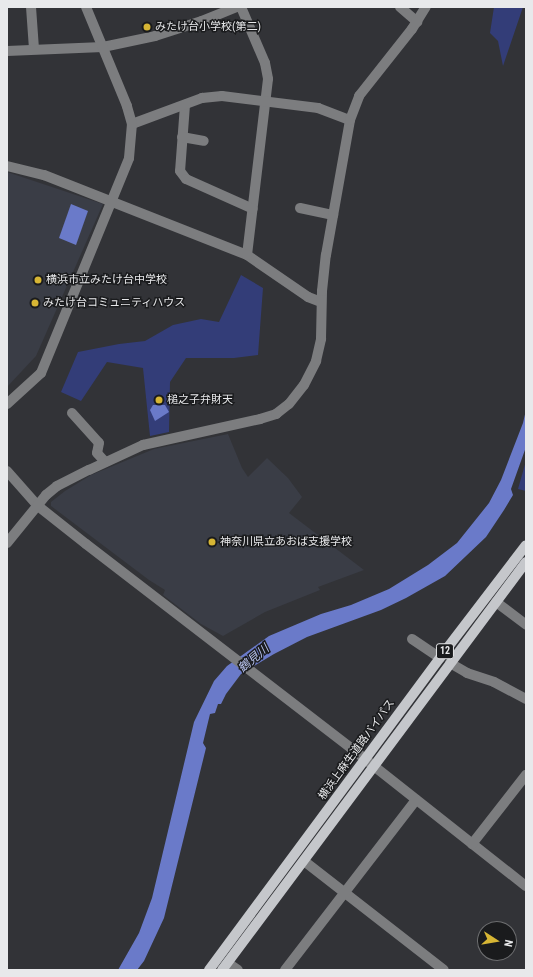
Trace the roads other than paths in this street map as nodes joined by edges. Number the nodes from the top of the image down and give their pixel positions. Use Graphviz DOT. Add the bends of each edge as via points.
graph roads {
  1 [pos="31,7"];
  2 [pos="86,7"];
  3 [pos="236,7"];
  4 [pos="241,7"];
  5 [pos="400,7"];
  6 [pos="426,7"];
  7 [pos="417,22"];
  8 [pos="102,47"];
  9 [pos="34,49"];
  10 [pos="7,51"];
  11 [pos="266,101"];
  12 [pos="185,105"];
  13 [pos="350,120"];
  14 [pos="132,124"];
  15 [pos="182,137"];
  16 [pos="204,141"];
  17 [pos="7,166"];
  18 [pos="112,202"];
  19 [pos="300,208"];
  20 [pos="253,209"];
  21 [pos="333,215"];
  22 [pos="247,255"];
  23 [pos="321,302"];
  24 [pos="7,404"];
  25 [pos="72,413"];
  26 [pos="105,462"];
  27 [pos="7,472"];
  28 [pos="38,506"];
  29 [pos="7,543"];
  30 [pos="526,545"];
  31 [pos="526,562"];
  32 [pos="496,602"];
  33 [pos="526,625"];
  34 [pos="412,639"];
  35 [pos="440,658"];
  36 [pos="450,663"];
  37 [pos="526,698"];
  38 [pos="365,759"];
  39 [pos="374,766"];
  40 [pos="526,775"];
  41 [pos="416,800"];
  42 [pos="472,844"];
  43 [pos="304,861"];
  44 [pos="526,886"];
  45 [pos="345,892"];
  46 [pos="225,966"];
  47 [pos="210,970"];
  48 [pos="238,970"];
  49 [pos="285,970"];
  50 [pos="444,970"];
  1 -- 9 [label="street"];
  2 -- 8 [label="street"];
  3 -- 8 [label="street" via="202,22 155,36"];
  4 -- 11 [label="street" via="265,63 268,79"];
  5 -- 7 [label="street"];
  6 -- 7 [label="street"];
  7 -- 13 [label="street" via="359,96"];
  8 -- 9 [label="street"];
  8 -- 14 [label="street"];
  9 -- 10 [label="street"];
  11 -- 12 [label="street" via="222,96 202,98"];
  11 -- 13 [label="street" via="318,108"];
  11 -- 20 [label="street"];
  12 -- 14 [label="street"];
  12 -- 15 [label="street"];
  13 -- 21 [label="street"];
  14 -- 18 [label="street" via="129,158"];
  15 -- 16 [label="street"];
  15 -- 20 [label="street" via="180,171 186,179"];
  17 -- 18 [label="street" via="44,175"];
  18 -- 22 [label="street"];
  18 -- 24 [label="street" via="40,373"];
  19 -- 21 [label="street"];
  20 -- 22 [label="street"];
  21 -- 23 [label="street"];
  22 -- 23 [label="street" via="308,297"];
  23 -- 26 [label="street" via="321,339 316,360 304,385 289,404 276,414 143,445"];
  25 -- 26 [label="street" via="99,443 97,453"];
  26 -- 28 [label="street" via="58,486"];
  27 -- 28 [label="street"];
  28 -- 29 [label="street"];
  28 -- 38 [label="street"];
  30 -- 35 [label="main road, 横浜上麻生道路バイパス / 12"];
  31 -- 32 [label="main road, 横浜上麻生道路バイパス / 12"];
  32 -- 33 [label="street"];
  32 -- 36 [label="main road, 横浜上麻生道路バイパス / 12"];
  34 -- 35 [label="street"];
  35 -- 38 [label="main road, 横浜上麻生道路バイパス / 12"];
  36 -- 37 [label="street" via="466,673 494,682"];
  36 -- 39 [label="main road, 横浜上麻生道路バイパス / 12"];
  38 -- 39 [label="street"];
  38 -- 47 [label="main road, 横浜上麻生道路バイパス / 12"];
  39 -- 41 [label="street"];
  39 -- 43 [label="main road, 横浜上麻生道路バイパス / 12"];
  40 -- 42 [label="street"];
  41 -- 42 [label="street"];
  41 -- 45 [label="street"];
  42 -- 44 [label="street"];
  43 -- 45 [label="street"];
  43 -- 46 [label="main road, 横浜上麻生道路バイパス / 12"];
  45 -- 49 [label="street"];
  45 -- 50 [label="street"];
  46 -- 48 [label="street"];
}
